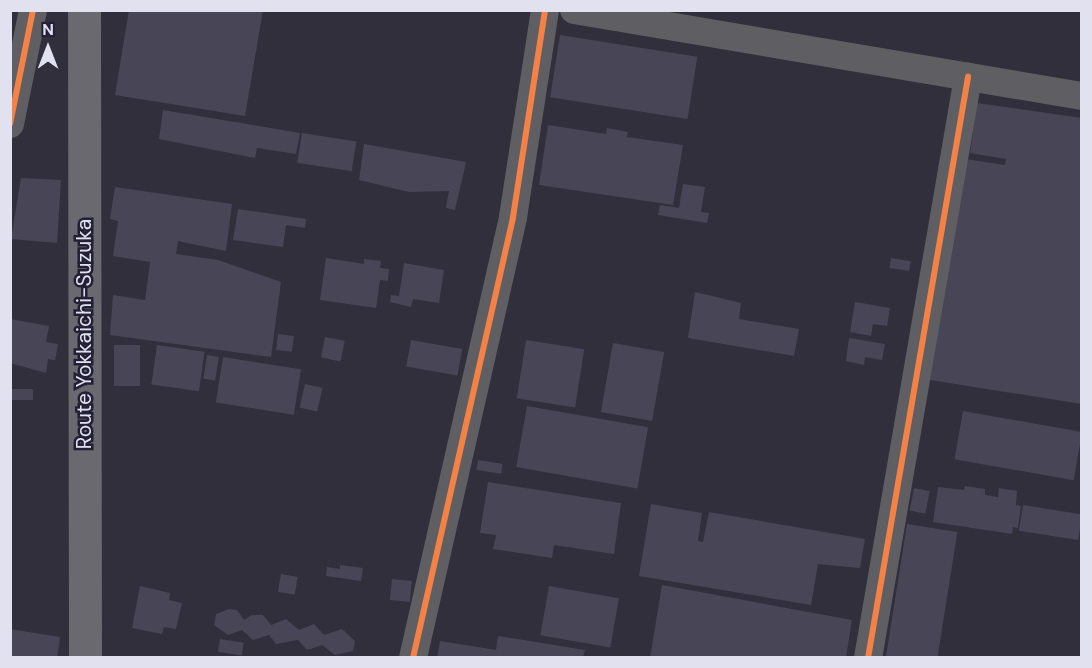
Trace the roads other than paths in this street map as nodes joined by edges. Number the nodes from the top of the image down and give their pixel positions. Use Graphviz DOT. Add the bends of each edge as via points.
graph roads {
  1 [pos="33,10"];
  2 [pos="84,10"];
  3 [pos="544,10"];
  4 [pos="574,10"];
  5 [pos="968,77"];
  6 [pos="1082,96"];
  7 [pos="10,124"];
  8 [pos="85,657"];
  9 [pos="413,657"];
  10 [pos="868,657"];
  1 -- 7 [label="street"];
  2 -- 8 [label="main road, Route Yokkaichi-Suzuka"];
  3 -- 9 [label="street" via="513,217"];
  4 -- 5 [label="street"];
  5 -- 6 [label="street"];
  5 -- 10 [label="street"];
}
